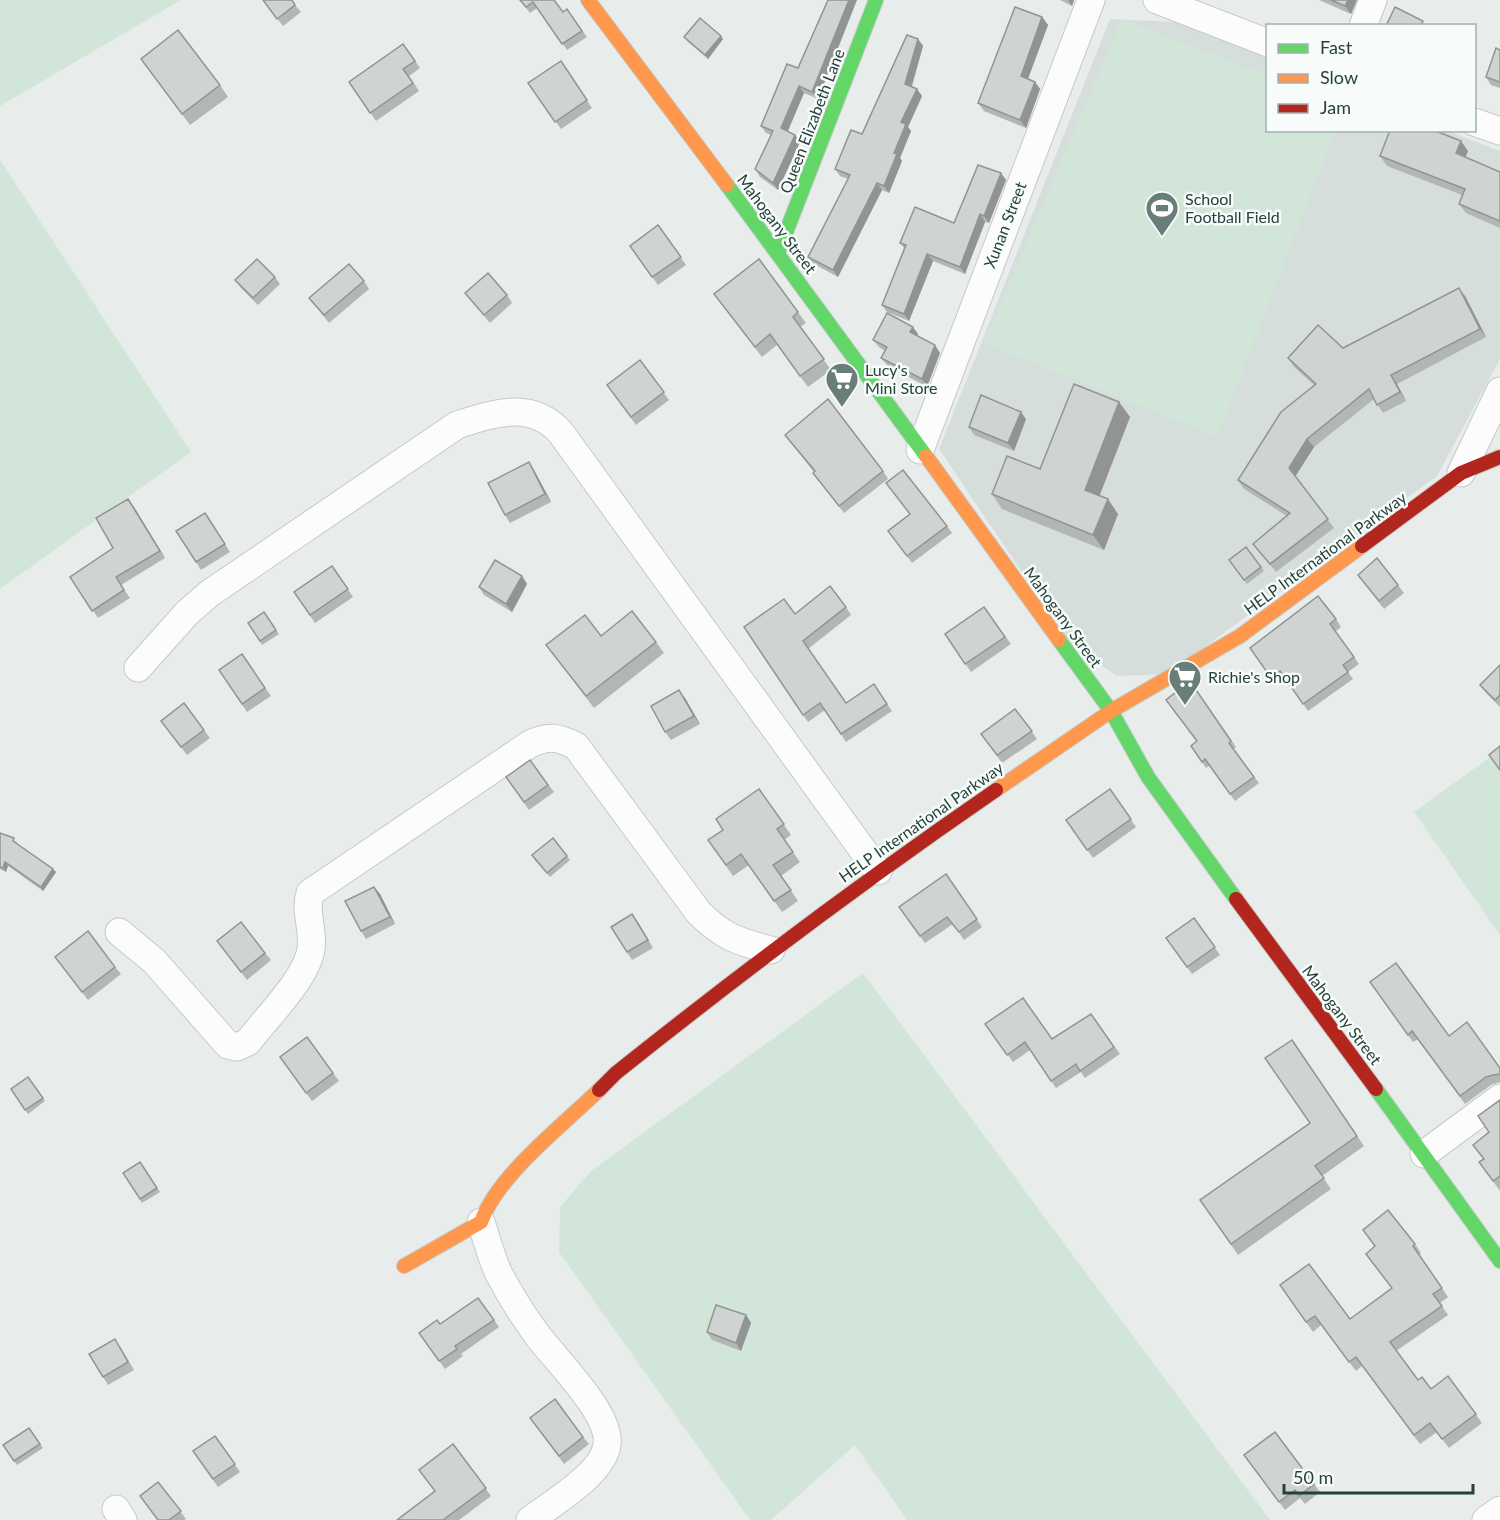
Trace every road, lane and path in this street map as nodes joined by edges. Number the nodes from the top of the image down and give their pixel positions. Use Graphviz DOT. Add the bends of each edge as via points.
graph roads {
  1 [pos="588,0"];
  2 [pos="876,0"];
  3 [pos="1091,0"];
  4 [pos="1373,0"];
  5 [pos="1161,1"];
  6 [pos="1364,24"];
  7 [pos="1266,42"];
  8 [pos="1476,123"];
  9 [pos="1500,131"];
  10 [pos="778,253"];
  11 [pos="1500,391"];
  12 [pos="920,450"];
  13 [pos="1500,457"];
  14 [pos="1461,473"];
  15 [pos="138,668"];
  16 [pos="1111,711"];
  17 [pos="878,871"];
  18 [pos="119,932"];
  19 [pos="771,950"];
  20 [pos="1500,1098"];
  21 [pos="1424,1154"];
  22 [pos="481,1222"];
  23 [pos="1500,1261"];
  24 [pos="404,1266"];
  25 [pos="1500,1510"];
  26 [pos="530,1520"];
  27 [pos="1486,1520"];
  1 -- 10 [label="street, Mahogany Street"];
  2 -- 10 [label="street, Queen Elizabeth Lane"];
  3 -- 12 [label="street, Xunan Street"];
  4 -- 6 [label="street"];
  5 -- 7 [label="street"];
  8 -- 9 [label="street"];
  10 -- 12 [label="street, Mahogany Street"];
  11 -- 14 [label="street"];
  12 -- 16 [label="street, Mahogany Street"];
  13 -- 14 [label="street, HELP International Parkway"];
  14 -- 16 [label="street, HELP International Parkway" via="1240,636"];
  15 -- 17 [label="street" via="210,593 457,424 521,411 539,414 561,433"];
  16 -- 17 [label="street, HELP International Parkway"];
  16 -- 21 [label="street, Mahogany Street" via="1179,822"];
  17 -- 19 [label="street, HELP International Parkway"];
  18 -- 19 [label="street" via="154,961 228,1045 237,1047 248,1042 304,970 313,939 307,902 310,893 530,744 543,737 558,737 576,746 714,928 729,939"];
  19 -- 22 [label="street, HELP International Parkway" via="616,1073 512,1174 488,1203"];
  20 -- 21 [label="street"];
  21 -- 23 [label="street, Mahogany Street"];
  22 -- 24 [label="street"];
  22 -- 26 [label="street" via="499,1273 535,1332 605,1427 607,1446 596,1466 582,1482"];
  25 -- 27 [label="street"];
}
